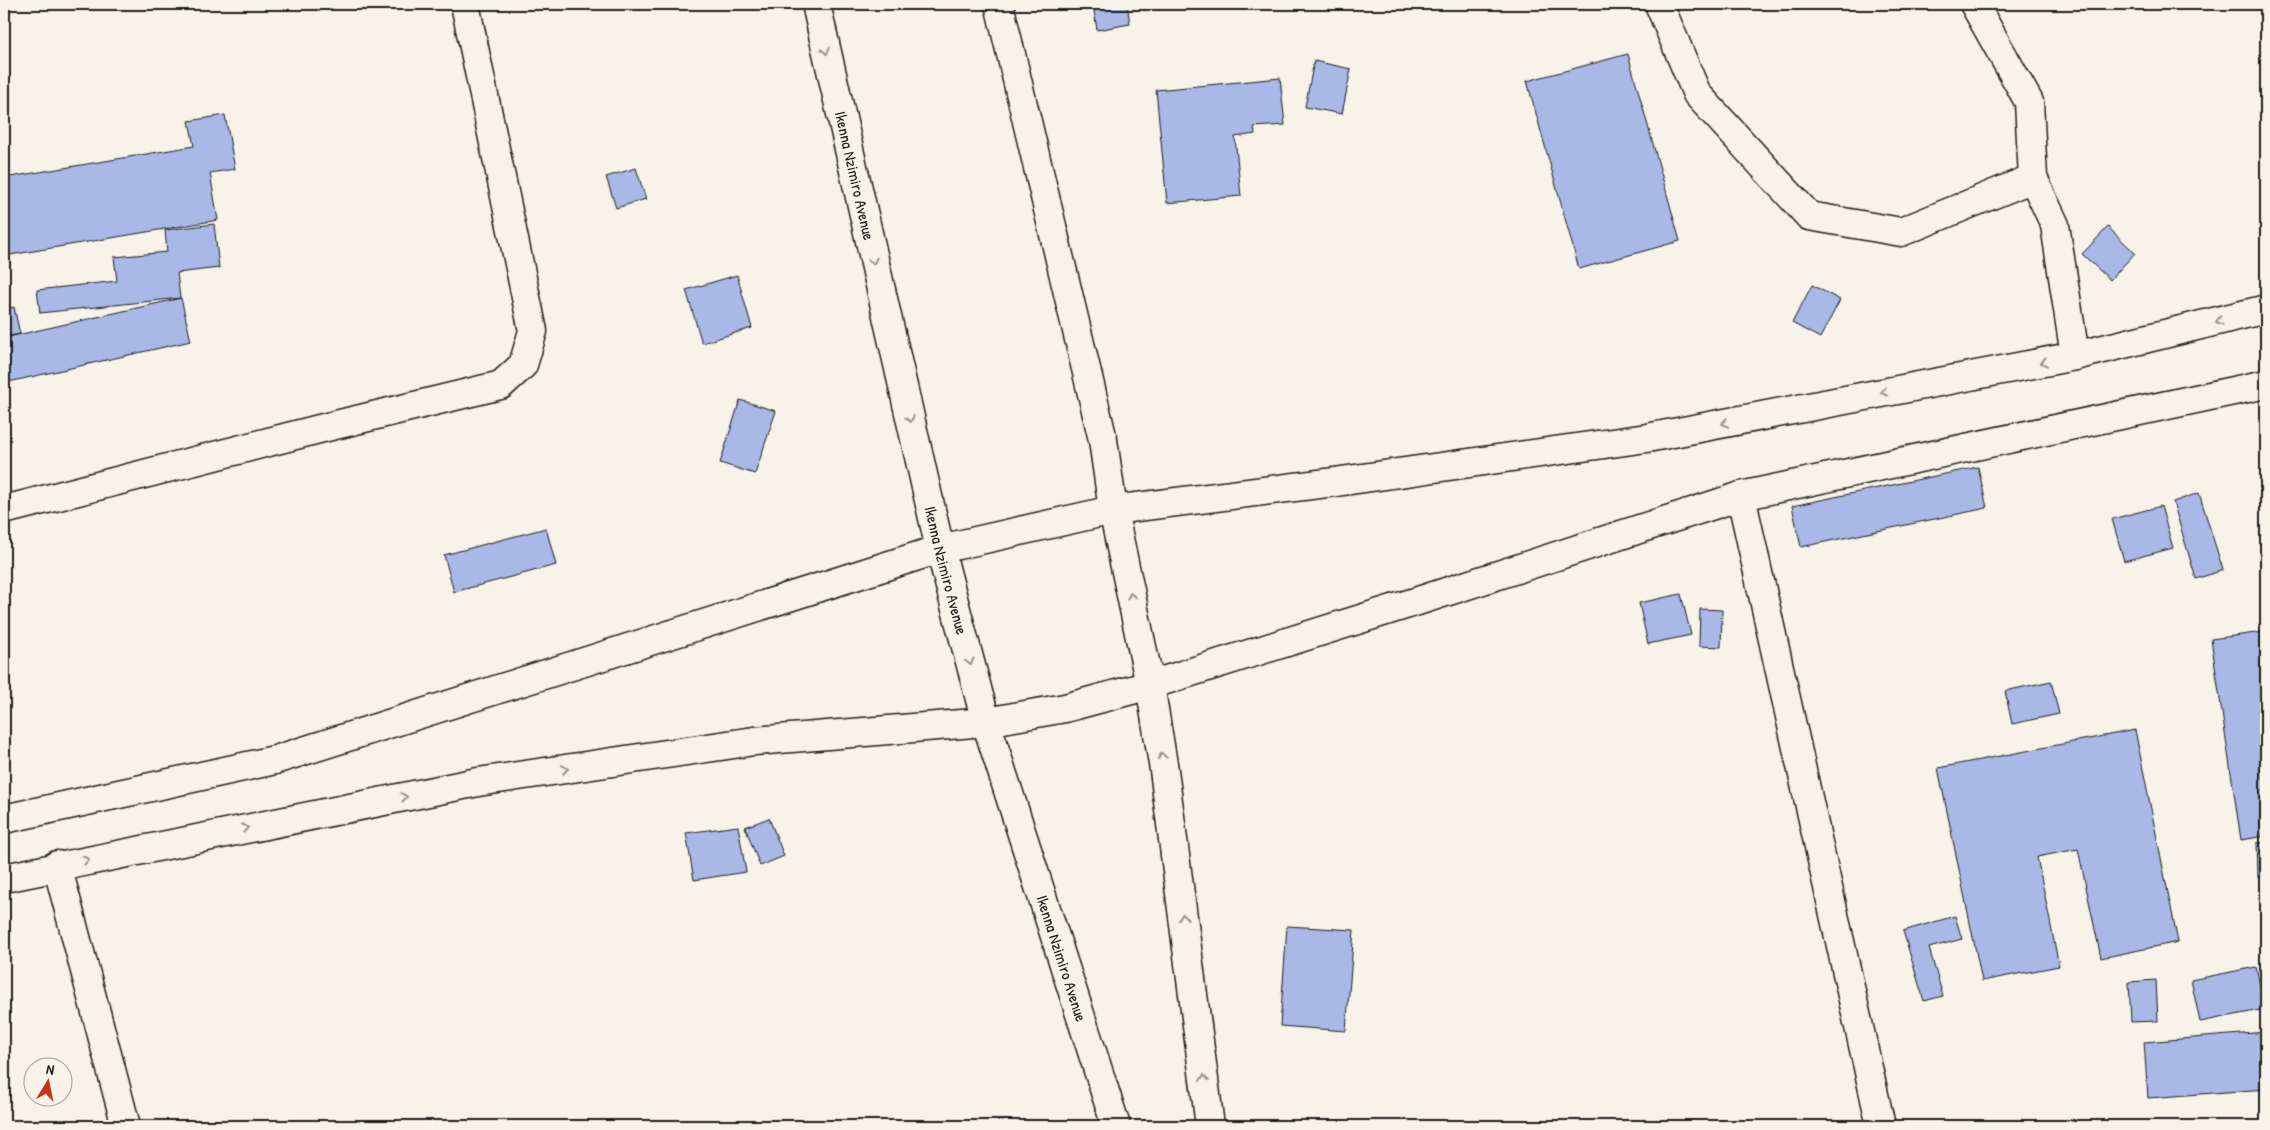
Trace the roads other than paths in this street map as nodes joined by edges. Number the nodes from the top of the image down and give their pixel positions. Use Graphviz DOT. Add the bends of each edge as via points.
graph roads {
  1 [pos="465,4"];
  2 [pos="816,4"];
  3 [pos="1000,4"];
  4 [pos="1659,4"];
  5 [pos="1974,4"];
  6 [pos="2033,178"];
  7 [pos="2266,309"];
  8 [pos="2075,356"];
  9 [pos="2266,384"];
  10 [pos="1740,496"];
  11 [pos="4,510"];
  12 [pos="1113,510"];
  13 [pos="940,549"];
  14 [pos="1150,685"];
  15 [pos="986,722"];
  16 [pos="4,819"];
  17 [pos="57,865"];
  18 [pos="4,878"];
  19 [pos="126,1126"];
  20 [pos="1116,1126"];
  21 [pos="1210,1126"];
  22 [pos="1881,1126"];
  1 -- 11 [label="street" via="533,331 523,365 501,384"];
  2 -- 13 [label="street, Ikenna Nzimiro Avenue, one-way"];
  3 -- 12 [label="street" via="1103,440"];
  4 -- 6 [label="street" via="1697,94 1809,216 1901,232"];
  5 -- 6 [label="street" via="2029,102"];
  6 -- 8 [label="street" via="2055,225"];
  7 -- 8 [label="street, one-way"];
  8 -- 12 [label="street, one-way" via="1647,438"];
  9 -- 10 [label="street"];
  10 -- 14 [label="street"];
  10 -- 22 [label="street"];
  12 -- 13 [label="street"];
  14 -- 12 [label="street, one-way"];
  13 -- 15 [label="street, Ikenna Nzimiro Avenue, one-way"];
  13 -- 16 [label="street" via="275,760"];
  14 -- 15 [label="street" via="1065,708"];
  21 -- 14 [label="street, one-way"];
  17 -- 15 [label="street, one-way" via="478,782 754,741"];
  15 -- 20 [label="street, Ikenna Nzimiro Avenue"];
  17 -- 18 [label="street"];
  17 -- 19 [label="street"];
}
